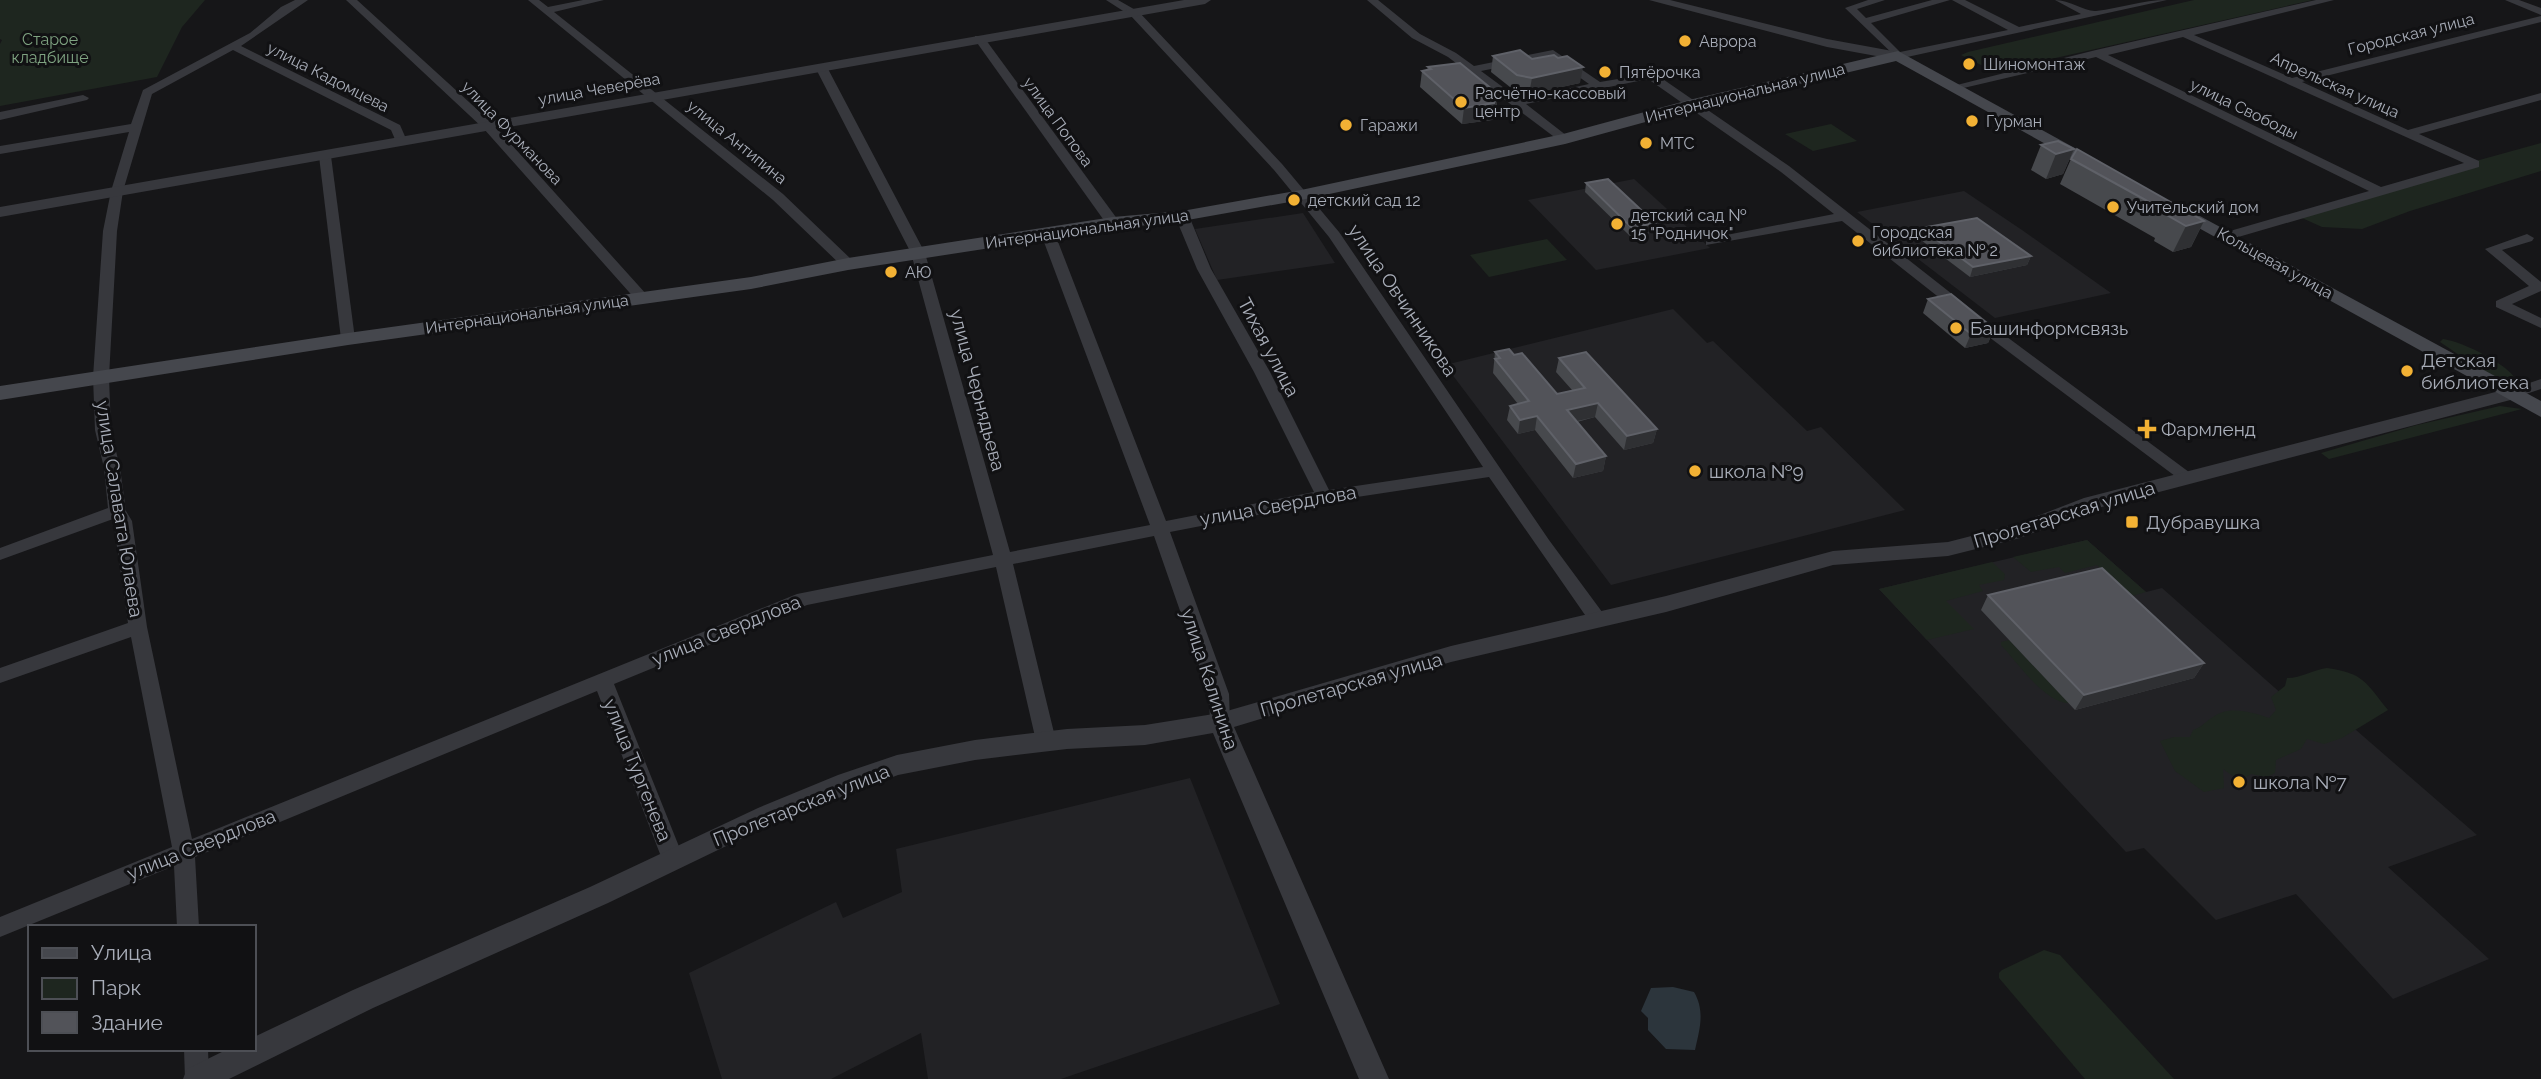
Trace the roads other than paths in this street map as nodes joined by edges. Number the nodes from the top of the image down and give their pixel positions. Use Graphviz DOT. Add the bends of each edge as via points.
graph roads {
  1 [pos="303,0"];
  2 [pos="351,0"];
  3 [pos="533,0"];
  4 [pos="599,0"];
  5 [pos="1111,0"];
  6 [pos="1205,0"];
  7 [pos="1371,0"];
  8 [pos="1655,0"];
  9 [pos="1880,0"];
  10 [pos="1945,0"];
  11 [pos="1957,0"];
  12 [pos="2060,0"];
  13 [pos="2162,0"];
  14 [pos="2329,0"];
  15 [pos="2510,0"];
  16 [pos="547,9"];
  17 [pos="2541,12"];
  18 [pos="1135,14"];
  19 [pos="2092,15"];
  20 [pos="2541,19"];
  21 [pos="1864,22"];
  22 [pos="2020,31"];
  23 [pos="2182,33"];
  24 [pos="979,38"];
  25 [pos="233,46"];
  26 [pos="2096,53"];
  27 [pos="1898,57"];
  28 [pos="821,67"];
  29 [pos="1470,70"];
  30 [pos="2290,82"];
  31 [pos="1598,86"];
  32 [pos="1955,87"];
  33 [pos="2541,96"];
  34 [pos="653,97"];
  35 [pos="83,98"];
  36 [pos="1516,103"];
  37 [pos="1689,105"];
  38 [pos="0,116"];
  39 [pos="488,126"];
  40 [pos="136,127"];
  41 [pos="2407,134"];
  42 [pos="1565,139"];
  43 [pos="401,142"];
  44 [pos="0,150"];
  45 [pos="325,156"];
  46 [pos="2096,164"];
  47 [pos="117,191"];
  48 [pos="2379,191"];
  49 [pos="1301,195"];
  50 [pos="2162,200"];
  51 [pos="0,212"];
  52 [pos="1182,216"];
  53 [pos="1846,216"];
  54 [pos="1113,223"];
  55 [pos="1048,234"];
  56 [pos="2228,236"];
  57 [pos="2527,238"];
  58 [pos="1711,242"];
  59 [pos="918,253"];
  60 [pos="848,264"];
  61 [pos="642,298"];
  62 [pos="2541,324"];
  63 [pos="348,339"];
  64 [pos="101,377"];
  65 [pos="2541,384"];
  66 [pos="0,393"];
  67 [pos="2511,394"];
  68 [pos="2541,410"];
  69 [pos="1493,471"];
  70 [pos="2189,478"];
  71 [pos="1324,496"];
  72 [pos="117,511"];
  73 [pos="1159,527"];
  74 [pos="0,554"];
  75 [pos="1003,560"];
  76 [pos="1599,620"];
  77 [pos="138,627"];
  78 [pos="0,676"];
  79 [pos="603,681"];
  80 [pos="1220,722"];
  81 [pos="1045,741"];
  82 [pos="184,852"];
  83 [pos="673,859"];
  84 [pos="188,925"];
  85 [pos="0,927"];
  86 [pos="195,1051"];
  87 [pos="256,1051"];
  88 [pos="256,1051"];
  89 [pos="198,1079"];
  90 [pos="1374,1079"];
  1 -- 25 [label="street"];
  2 -- 39 [label="street, улица Фурманова"];
  3 -- 16 [label="street, улица Антипина"];
  4 -- 16 [label="street"];
  5 -- 18 [label="street, улица Овчинникова"];
  6 -- 18 [label="street, улица Чеверёва"];
  7 -- 29 [label="street"];
  8 -- 27 [label="street"];
  9 -- 21 [label="street" via="1850,8"];
  10 -- 21 [label="street"];
  11 -- 22 [label="street"];
  12 -- 19 [label="street"];
  13 -- 19 [label="street, Интернациональная улица"];
  14 -- 23 [label="street"];
  15 -- 17 [label="street"];
  16 -- 34 [label="street, улица Антипина"];
  18 -- 24 [label="street, улица Чеверёва"];
  18 -- 49 [label="street, улица Овчинникова"];
  19 -- 22 [label="street, Интернациональная улица"];
  20 -- 30 [label="street, Городская улица"];
  21 -- 27 [label="street"];
  22 -- 27 [label="street, Интернациональная улица"];
  23 -- 26 [label="street"];
  23 -- 30 [label="street, Апрельская улица"];
  24 -- 28 [label="street, улица Чеверёва"];
  24 -- 54 [label="street, улица Попова"];
  25 -- 40 [label="street, улица Салавата Юлаева" via="147,92"];
  25 -- 43 [label="street, улица Кадомцева" via="396,128"];
  26 -- 32 [label="street"];
  26 -- 48 [label="street, улица Свободы"];
  27 -- 32 [label="main road"];
  27 -- 37 [label="main road, Интернациональная улица"];
  28 -- 34 [label="street, улица Чеверёва"];
  28 -- 59 [label="street, улица Чернядьева"];
  29 -- 31 [label="street" via="1553,53"];
  29 -- 36 [label="street"];
  30 -- 41 [label="street, Апрельская улица"];
  31 -- 36 [label="street"];
  31 -- 37 [label="street" via="1650,75"];
  32 -- 46 [label="main road"];
  33 -- 41 [label="street"];
  34 -- 39 [label="street, улица Чеверёва"];
  34 -- 60 [label="street, улица Антипина" via="778,197"];
  35 -- 38 [label="street"];
  36 -- 42 [label="street"];
  37 -- 42 [label="main road, Интернациональная улица"];
  37 -- 53 [label="street"];
  39 -- 43 [label="street, улица Чеверёва"];
  39 -- 61 [label="street, улица Фурманова"];
  40 -- 44 [label="street"];
  40 -- 47 [label="street, улица Салавата Юлаева"];
  41 -- 48 [label="street, Апрельская улица" via="2475,164"];
  42 -- 49 [label="main road, Интернациональная улица"];
  43 -- 45 [label="street, улица Чеверёва"];
  45 -- 47 [label="street, улица Чеверёва"];
  45 -- 63 [label="street"];
  47 -- 51 [label="street, улица Чеверёва"];
  47 -- 64 [label="street, улица Салавата Юлаева" via="110,231"];
  48 -- 56 [label="street"];
  49 -- 52 [label="main road, Интернациональная улица"];
  49 -- 69 [label="street, улица Овчинникова" via="1378,296"];
  50 -- 56 [label="main road, Кольцевая улица"];
  52 -- 54 [label="main road, Интернациональная улица"];
  52 -- 71 [label="street, Тихая улица" via="1205,270"];
  53 -- 58 [label="street"];
  53 -- 70 [label="street" via="1998,337"];
  54 -- 55 [label="main road, Интернациональная улица"];
  55 -- 59 [label="main road, Интернациональная улица"];
  55 -- 73 [label="street, улица Калинина" via="1083,314"];
  56 -- 67 [label="main road, Кольцевая улица"];
  57 -- 62 [label="street" via="2492,248 2539,287 2501,304"];
  59 -- 60 [label="main road, Интернациональная улица"];
  59 -- 75 [label="street, улица Чернядьева"];
  60 -- 61 [label="main road, Интернациональная улица"];
  61 -- 63 [label="main road, Интернациональная улица"];
  63 -- 64 [label="main road, Интернациональная улица"];
  64 -- 66 [label="main road, Интернациональная улица"];
  64 -- 72 [label="street, улица Салавата Юлаева" via="103,430"];
  65 -- 67 [label="street, Пролетарская улица"];
  67 -- 68 [label="main road, Кольцевая улица"];
  67 -- 70 [label="street, Пролетарская улица"];
  69 -- 71 [label="street, улица Свердлова"];
  69 -- 76 [label="street, улица Овчинникова"];
  70 -- 76 [label="street, Пролетарская улица" via="2091,503 2021,531 1948,548 1833,558"];
  71 -- 73 [label="street, улица Свердлова"];
  72 -- 74 [label="street"];
  72 -- 77 [label="street, улица Салавата Юлаева" via="123,521"];
  73 -- 75 [label="street, улица Свердлова"];
  73 -- 80 [label="street, улица Калинина" via="1219,694"];
  75 -- 79 [label="street, улица Свердлова" via="803,598"];
  75 -- 81 [label="street, улица Чернядьева"];
  76 -- 80 [label="street, Пролетарская улица" via="1451,654"];
  77 -- 78 [label="street"];
  77 -- 82 [label="street, улица Салавата Юлаева"];
  79 -- 82 [label="street, улица Свердлова"];
  79 -- 83 [label="street, улица Тургенева"];
  80 -- 81 [label="street, Пролетарская улица" via="1145,735"];
  80 -- 90 [label="street, улица Калинина"];
  81 -- 83 [label="street, Пролетарская улица" via="897,765 846,782"];
  82 -- 84 [label="street, улица Салавата Юлаева"];
  82 -- 85 [label="street, улица Свердлова"];
  83 -- 87 [label="street, Пролетарская улица"];
  86 -- 89 [label="street"];
  88 -- 89 [label="street, Пролетарская улица"];
}
